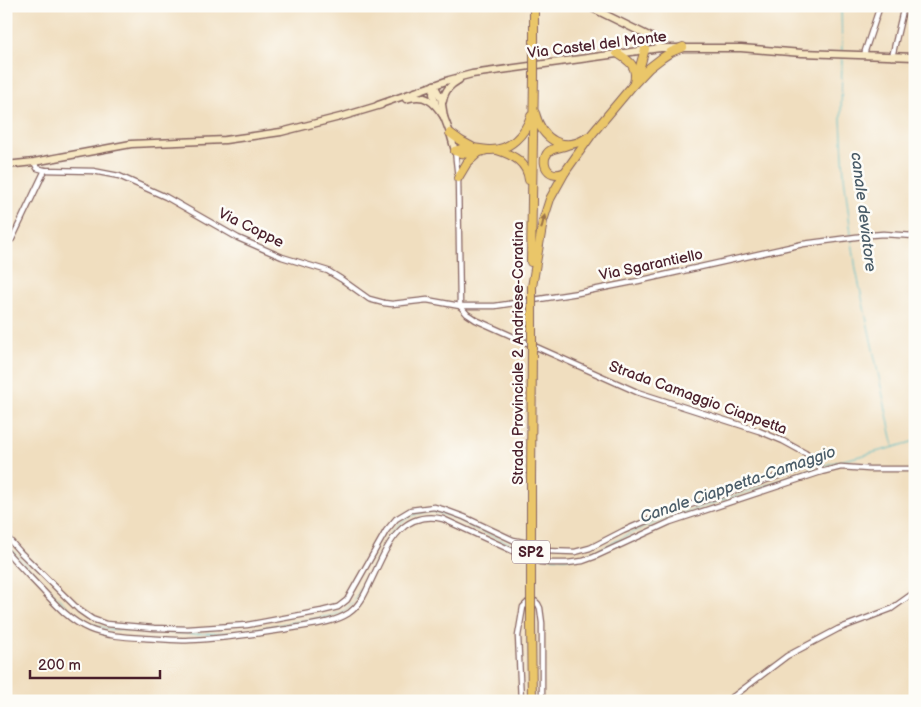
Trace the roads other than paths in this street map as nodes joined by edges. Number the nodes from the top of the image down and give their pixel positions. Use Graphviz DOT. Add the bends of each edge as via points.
graph roads {
  1 [pos="534,6"];
  2 [pos="588,6"];
  3 [pos="880,6"];
  4 [pos="904,6"];
  5 [pos="683,47"];
  6 [pos="660,48"];
  7 [pos="645,49"];
  8 [pos="617,53"];
  9 [pos="865,55"];
  10 [pos="892,56"];
  11 [pos="915,58"];
  12 [pos="649,68"];
  13 [pos="464,76"];
  14 [pos="634,81"];
  15 [pos="434,85"];
  16 [pos="378,105"];
  17 [pos="440,106"];
  18 [pos="534,106"];
  19 [pos="450,133"];
  20 [pos="592,134"];
  21 [pos="567,145"];
  22 [pos="472,147"];
  23 [pos="492,150"];
  24 [pos="455,151"];
  25 [pos="478,153"];
  26 [pos="34,162"];
  27 [pos="6,165"];
  28 [pos="45,170"];
  29 [pos="565,172"];
  30 [pos="458,178"];
  31 [pos="532,202"];
  32 [pos="915,236"];
  33 [pos="6,243"];
  34 [pos="532,287"];
  35 [pos="460,306"];
  36 [pos="818,463"];
  37 [pos="915,469"];
  38 [pos="821,471"];
  39 [pos="735,490"];
  40 [pos="738,500"];
  41 [pos="492,530"];
  42 [pos="625,530"];
  43 [pos="6,536"];
  44 [pos="487,540"];
  45 [pos="630,540"];
  46 [pos="379,542"];
  47 [pos="388,547"];
  48 [pos="6,551"];
  49 [pos="915,592"];
  50 [pos="69,600"];
  51 [pos="60,609"];
  52 [pos="301,615"];
  53 [pos="302,626"];
  54 [pos="188,629"];
  55 [pos="189,640"];
  56 [pos="521,701"];
  57 [pos="532,701"];
  58 [pos="542,701"];
  59 [pos="726,701"];
  1 -- 18 [label="main road, Strada Provinciale 2 Andriese-Coratina / SP2, bridge"];
  2 -- 6 [label="main road" via="656,40"];
  3 -- 9 [label="street"];
  4 -- 10 [label="street"];
  5 -- 6 [label="main road, Via Castel del Monte"];
  5 -- 9 [label="main road, Via Castel del Monte"];
  5 -- 12 [label="main road"];
  6 -- 7 [label="main road, Via Castel del Monte"];
  7 -- 8 [label="main road, Via Castel del Monte"];
  7 -- 12 [label="main road"];
  7 -- 14 [label="main road"];
  8 -- 13 [label="main road, Via Castel del Monte"];
  8 -- 14 [label="main road" via="634,67"];
  9 -- 10 [label="main road, Via Castel del Monte"];
  10 -- 11 [label="main road, Via Castel del Monte"];
  12 -- 14 [label="main road"];
  13 -- 15 [label="main road, Via Castel del Monte"];
  13 -- 17 [label="main road" via="448,89"];
  14 -- 20 [label="main road"];
  15 -- 16 [label="main road, Via Castel del Monte"];
  15 -- 17 [label="main road" via="439,92"];
  16 -- 17 [label="main road" via="418,97"];
  16 -- 26 [label="main road" via="281,132 225,140 132,144"];
  17 -- 19 [label="main road"];
  18 -- 21 [label="main road" via="541,130 549,139"];
  18 -- 23 [label="main road" via="517,140"];
  18 -- 31 [label="main road, Strada Provinciale 2 Andriese-Coratina / SP2"];
  19 -- 22 [label="main road"];
  19 -- 24 [label="main road"];
  20 -- 21 [label="main road"];
  20 -- 29 [label="main road"];
  21 -- 29 [label="main road" via="551,150 544,163 553,174"];
  22 -- 23 [label="main road"];
  22 -- 24 [label="main road"];
  23 -- 25 [label="main road"];
  23 -- 31 [label="main road" via="511,154 521,162 528,174"];
  24 -- 25 [label="main road" via="463,155"];
  24 -- 30 [label="street"];
  25 -- 30 [label="main road"];
  26 -- 27 [label="main road"];
  26 -- 28 [label="street" via="37,168"];
  28 -- 33 [label="street" via="12,239"];
  28 -- 35 [label="street, Via Coppe" via="93,170 119,176 166,197 238,238 282,257 328,271 376,302 392,304 428,300"];
  34 -- 29 [label="main road, one-way" via="542,221"];
  30 -- 35 [label="street"];
  31 -- 34 [label="main road, Strada Provinciale 2 Andriese-Coratina / SP2"];
  32 -- 35 [label="street, Via Sgarantiello" via="856,236 783,248 578,293 495,306"];
  34 -- 57 [label="main road, Strada Provinciale 2 Andriese-Coratina / SP2, bridge"];
  35 -- 36 [label="street, Strada Camaggio Ciappetta" via="476,320 636,392 759,430 794,446"];
  36 -- 38 [label="street"];
  36 -- 39 [label="street"];
  37 -- 38 [label="street" via="841,467"];
  38 -- 40 [label="street"];
  39 -- 40 [label="street"];
  39 -- 42 [label="street"];
  40 -- 45 [label="street" via="670,522"];
  41 -- 42 [label="street" via="513,540 534,542 544,551 575,552"];
  41 -- 44 [label="street"];
  41 -- 46 [label="street" via="434,506 410,510 396,519"];
  42 -- 45 [label="street"];
  43 -- 50 [label="street"];
  44 -- 45 [label="street" via="550,563 594,558"];
  44 -- 47 [label="street" via="433,517 404,526"];
  46 -- 47 [label="street"];
  46 -- 52 [label="street" via="347,600 338,607"];
  47 -- 53 [label="street" via="361,602 334,621"];
  48 -- 51 [label="street"];
  49 -- 59 [label="street" via="891,609 838,628 787,656"];
  50 -- 51 [label="street"];
  50 -- 54 [label="street" via="92,619 106,624"];
  51 -- 55 [label="street" via="80,624 100,633"];
  52 -- 53 [label="street"];
  52 -- 54 [label="street" via="247,625"];
  53 -- 55 [label="street" via="243,636"];
  54 -- 55 [label="street"];
  56 -- 58 [label="street" via="519,627 523,607 534,601 540,608 542,623"];
}
